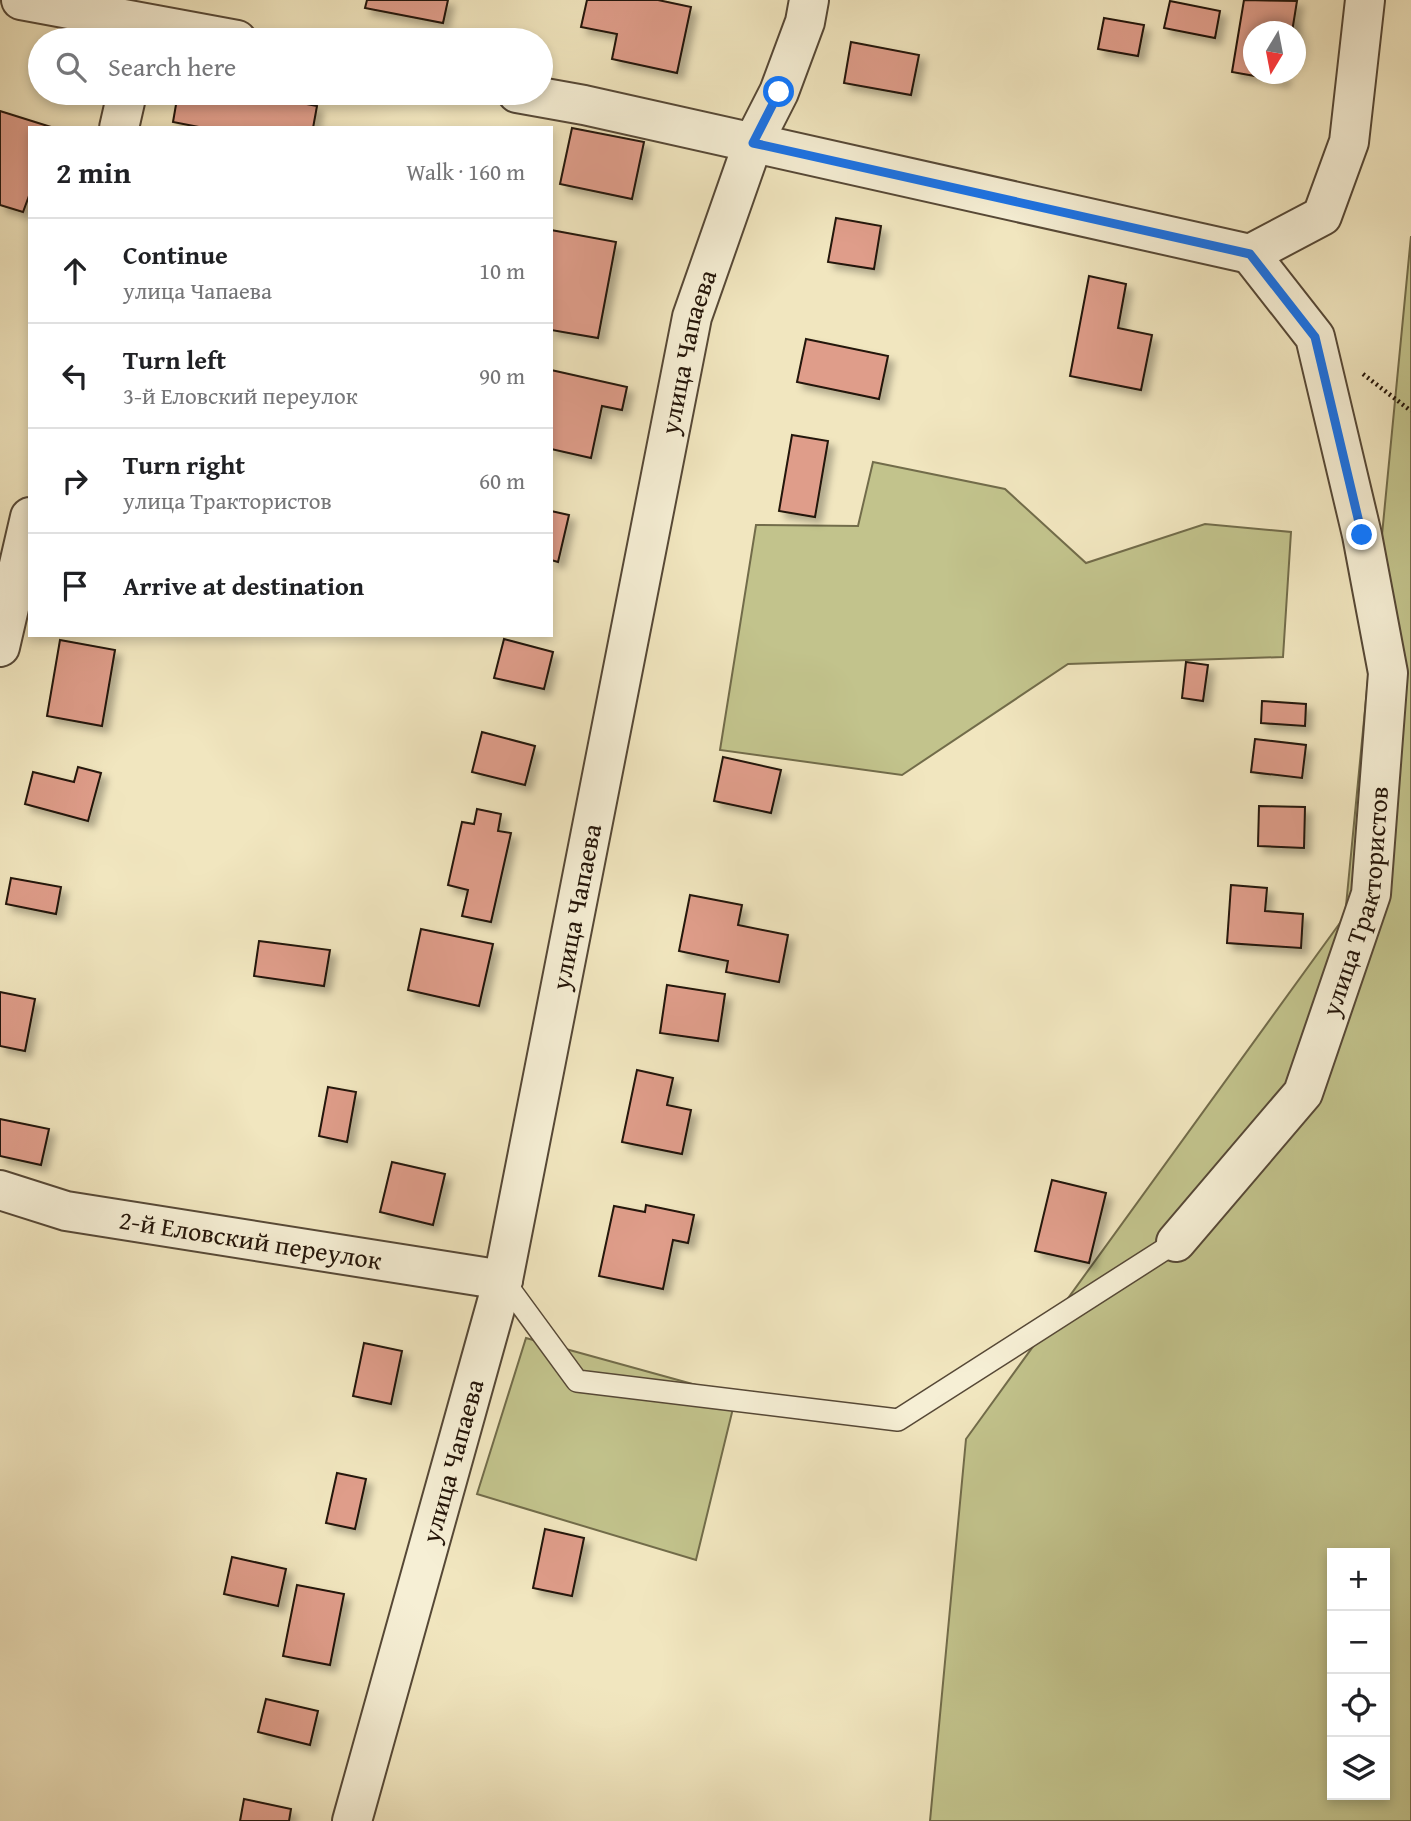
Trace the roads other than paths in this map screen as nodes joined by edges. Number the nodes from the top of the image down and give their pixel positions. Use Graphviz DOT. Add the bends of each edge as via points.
graph roads {
  1 [pos="21,0"];
  2 [pos="809,0"];
  3 [pos="1365,0"];
  4 [pos="143,21"];
  5 [pos="178,28"];
  6 [pos="553,99"];
  7 [pos="124,105"];
  8 [pos="119,126"];
  9 [pos="753,143"];
  10 [pos="1250,254"];
  11 [pos="28,526"];
  12 [pos="0,647"];
  13 [pos="0,1190"];
  14 [pos="1176,1242"];
  15 [pos="503,1280"];
  16 [pos="352,1821"];
  1 -- 4 [label="street"];
  2 -- 9 [label="street, улица Чапаева" via="806,22 779,92"];
  3 -- 10 [label="street" via="1349,142 1322,216"];
  4 -- 5 [label="street"];
  6 -- 9 [label="street"];
  7 -- 8 [label="street"];
  9 -- 10 [label="street"];
  9 -- 15 [label="street, улица Чапаева" via="692,317"];
  10 -- 14 [label="street, улица Трактористов" via="1315,337 1362,535 1388,673 1371,894 1303,1093"];
  11 -- 12 [label="street"];
  13 -- 15 [label="street, 2-й Еловский переулок" via="66,1211"];
  14 -- 15 [label="lane" via="898,1420 577,1381"];
  15 -- 16 [label="street, улица Чапаева"];
}
